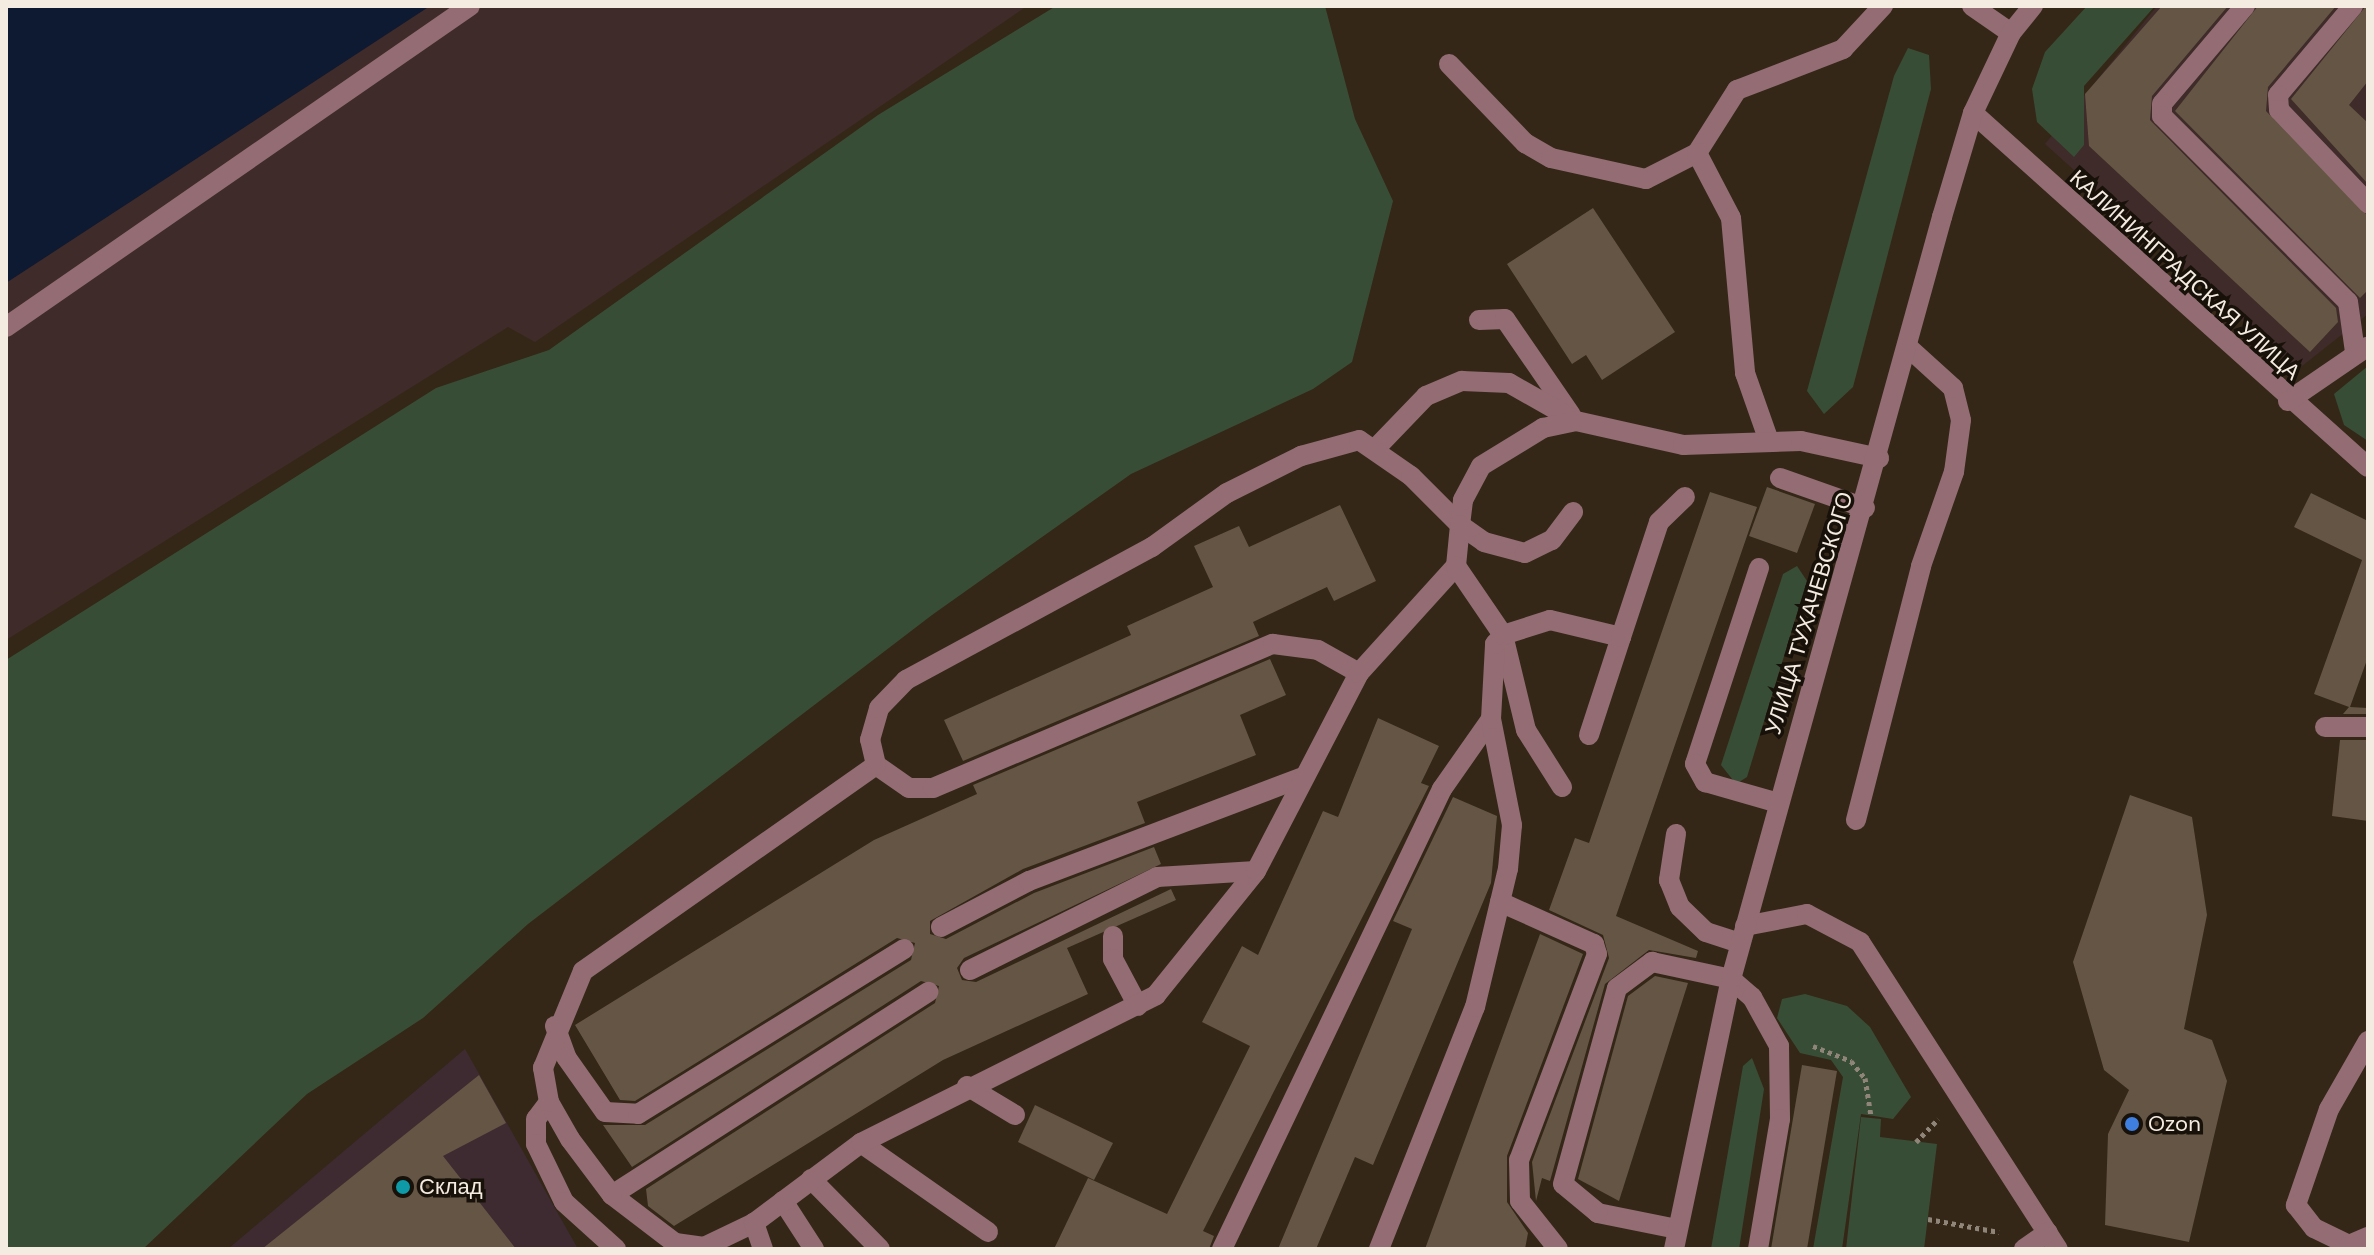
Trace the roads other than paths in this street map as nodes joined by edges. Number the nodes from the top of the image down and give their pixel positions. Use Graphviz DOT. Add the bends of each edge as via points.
graph roads {
  1 [pos="470,6"];
  2 [pos="1883,6"];
  3 [pos="1972,6"];
  4 [pos="2033,6"];
  5 [pos="2245,6"];
  6 [pos="2353,6"];
  7 [pos="2011,33"];
  8 [pos="1449,64"];
  9 [pos="1973,113"];
  10 [pos="1697,153"];
  11 [pos="2368,203"];
  12 [pos="1479,320"];
  13 [pos="6,327"];
  14 [pos="1909,348"];
  15 [pos="2362,349"];
  16 [pos="2288,401"];
  17 [pos="1576,421"];
  18 [pos="1769,441"];
  19 [pos="1376,448"];
  20 [pos="1879,458"];
  21 [pos="2368,467"];
  22 [pos="1780,478"];
  23 [pos="1685,497"];
  24 [pos="1865,508"];
  25 [pos="1573,512"];
  26 [pos="1460,525"];
  27 [pos="1456,566"];
  28 [pos="1759,568"];
  29 [pos="1503,635"];
  30 [pos="1621,637"];
  31 [pos="1359,673"];
  32 [pos="1491,719"];
  33 [pos="2325,727"];
  34 [pos="2368,727"];
  35 [pos="1589,735"];
  36 [pos="876,765"];
  37 [pos="1305,776"];
  38 [pos="1562,787"];
  39 [pos="1778,803"];
  40 [pos="1856,820"];
  41 [pos="1676,834"];
  42 [pos="1256,871"];
  43 [pos="1500,902"];
  44 [pos="941,927"];
  45 [pos="1742,935"];
  46 [pos="1113,936"];
  47 [pos="904,949"];
  48 [pos="970,970"];
  49 [pos="1731,979"];
  50 [pos="928,992"];
  51 [pos="1138,1006"];
  52 [pos="555,1026"];
  53 [pos="2368,1041"];
  54 [pos="967,1086"];
  55 [pos="549,1102"];
  56 [pos="1015,1115"];
  57 [pos="861,1143"];
  58 [pos="811,1179"];
  59 [pos="612,1195"];
  60 [pos="783,1201"];
  61 [pos="754,1223"];
  62 [pos="988,1232"];
  63 [pos="2368,1237"];
  64 [pos="1676,1239"];
  65 [pos="2053,1241"];
  66 [pos="616,1249"];
  67 [pos="763,1249"];
  68 [pos="814,1249"];
  69 [pos="880,1249"];
  70 [pos="1222,1249"];
  71 [pos="1379,1249"];
  72 [pos="1558,1249"];
  73 [pos="1758,1249"];
  74 [pos="2024,1249"];
  1 -- 13 [label="street"];
  2 -- 10 [label="street" via="1843,49 1737,90"];
  3 -- 7 [label="street"];
  4 -- 7 [label="street, УЛИЦА ТУХАЧЕВСКОГО"];
  5 -- 15 [label="street" via="2162,104 2162,116 2348,302"];
  6 -- 11 [label="street" via="2278,95 2279,110"];
  7 -- 9 [label="street, УЛИЦА ТУХАЧЕВСКОГО"];
  8 -- 10 [label="street" via="1525,143 1551,158 1646,179"];
  9 -- 14 [label="street, УЛИЦА ТУХАЧЕВСКОГО"];
  9 -- 16 [label="street, КАЛИНИНГРАДСКАЯ УЛИЦА"];
  10 -- 18 [label="street" via="1731,218 1745,373"];
  12 -- 17 [label="street" via="1505,319"];
  14 -- 20 [label="street, УЛИЦА ТУХАЧЕВСКОГО"];
  14 -- 40 [label="street" via="1953,388 1961,420 1954,472 1921,566"];
  15 -- 16 [label="street"];
  16 -- 21 [label="street, КАЛИНИНГРАДСКАЯ УЛИЦА"];
  17 -- 18 [label="street" via="1683,445"];
  17 -- 19 [label="street" via="1509,383 1462,381 1426,396"];
  17 -- 26 [label="street" via="1543,428 1481,466 1463,500"];
  18 -- 20 [label="street"];
  19 -- 26 [label="street"];
  19 -- 36 [label="street" via="1339,443 1239,486 1152,547 906,680 879,708 870,740"];
  20 -- 24 [label="street, УЛИЦА ТУХАЧЕВСКОГО"];
  22 -- 24 [label="street"];
  23 -- 30 [label="street" via="1659,522"];
  24 -- 39 [label="street, УЛИЦА ТУХАЧЕВСКОГО"];
  25 -- 26 [label="street" via="1552,540 1525,553 1484,542"];
  26 -- 27 [label="street"];
  27 -- 29 [label="street"];
  27 -- 31 [label="street"];
  28 -- 39 [label="street" via="1695,764 1705,782"];
  29 -- 30 [label="street" via="1550,620"];
  29 -- 32 [label="street" via="1495,644"];
  29 -- 38 [label="street" via="1526,730"];
  30 -- 35 [label="street"];
  31 -- 36 [label="street" via="1318,650 1273,644 933,788 909,788"];
  31 -- 37 [label="street"];
  32 -- 43 [label="street" via="1512,825"];
  32 -- 70 [label="street" via="1442,789"];
  33 -- 34 [label="street"];
  36 -- 52 [label="street" via="583,971"];
  37 -- 42 [label="street"];
  37 -- 44 [label="street" via="1042,876"];
  39 -- 45 [label="street, УЛИЦА ТУХАЧЕВСКОГО"];
  41 -- 45 [label="street" via="1669,880 1680,907 1706,932"];
  42 -- 48 [label="street" via="1157,877"];
  42 -- 51 [label="street" via="1172,980"];
  43 -- 71 [label="street" via="1475,1007"];
  43 -- 72 [label="street" via="1594,944 1597,954 1519,1160 1520,1201"];
  45 -- 49 [label="street, УЛИЦА ТУХАЧЕВСКОГО"];
  45 -- 65 [label="street" via="1807,914 1860,942"];
  46 -- 51 [label="street" via="1113,959"];
  47 -- 52 [label="street" via="638,1114 605,1112 566,1057"];
  49 -- 64 [label="street, УЛИЦА ТУХАЧЕВСКОГО"];
  49 -- 64 [label="street" via="1652,962 1626,976 1568,1147 1569,1196 1598,1213"];
  49 -- 73 [label="street" via="1773,1034 1782,1069 1780,1119"];
  50 -- 59 [label="street"];
  51 -- 54 [label="street"];
  52 -- 55 [label="street" via="543,1068"];
  53 -- 63 [label="street" via="2329,1109 2296,1205 2314,1228 2349,1245"];
  54 -- 56 [label="street"];
  54 -- 57 [label="street"];
  55 -- 59 [label="street"];
  55 -- 66 [label="street" via="536,1119 536,1144 564,1202"];
  57 -- 58 [label="street"];
  57 -- 62 [label="street"];
  58 -- 60 [label="street"];
  58 -- 69 [label="street"];
  59 -- 61 [label="street" via="675,1243 704,1247"];
  60 -- 61 [label="street"];
  60 -- 68 [label="street"];
  61 -- 67 [label="street"];
  65 -- 74 [label="street"];
}
